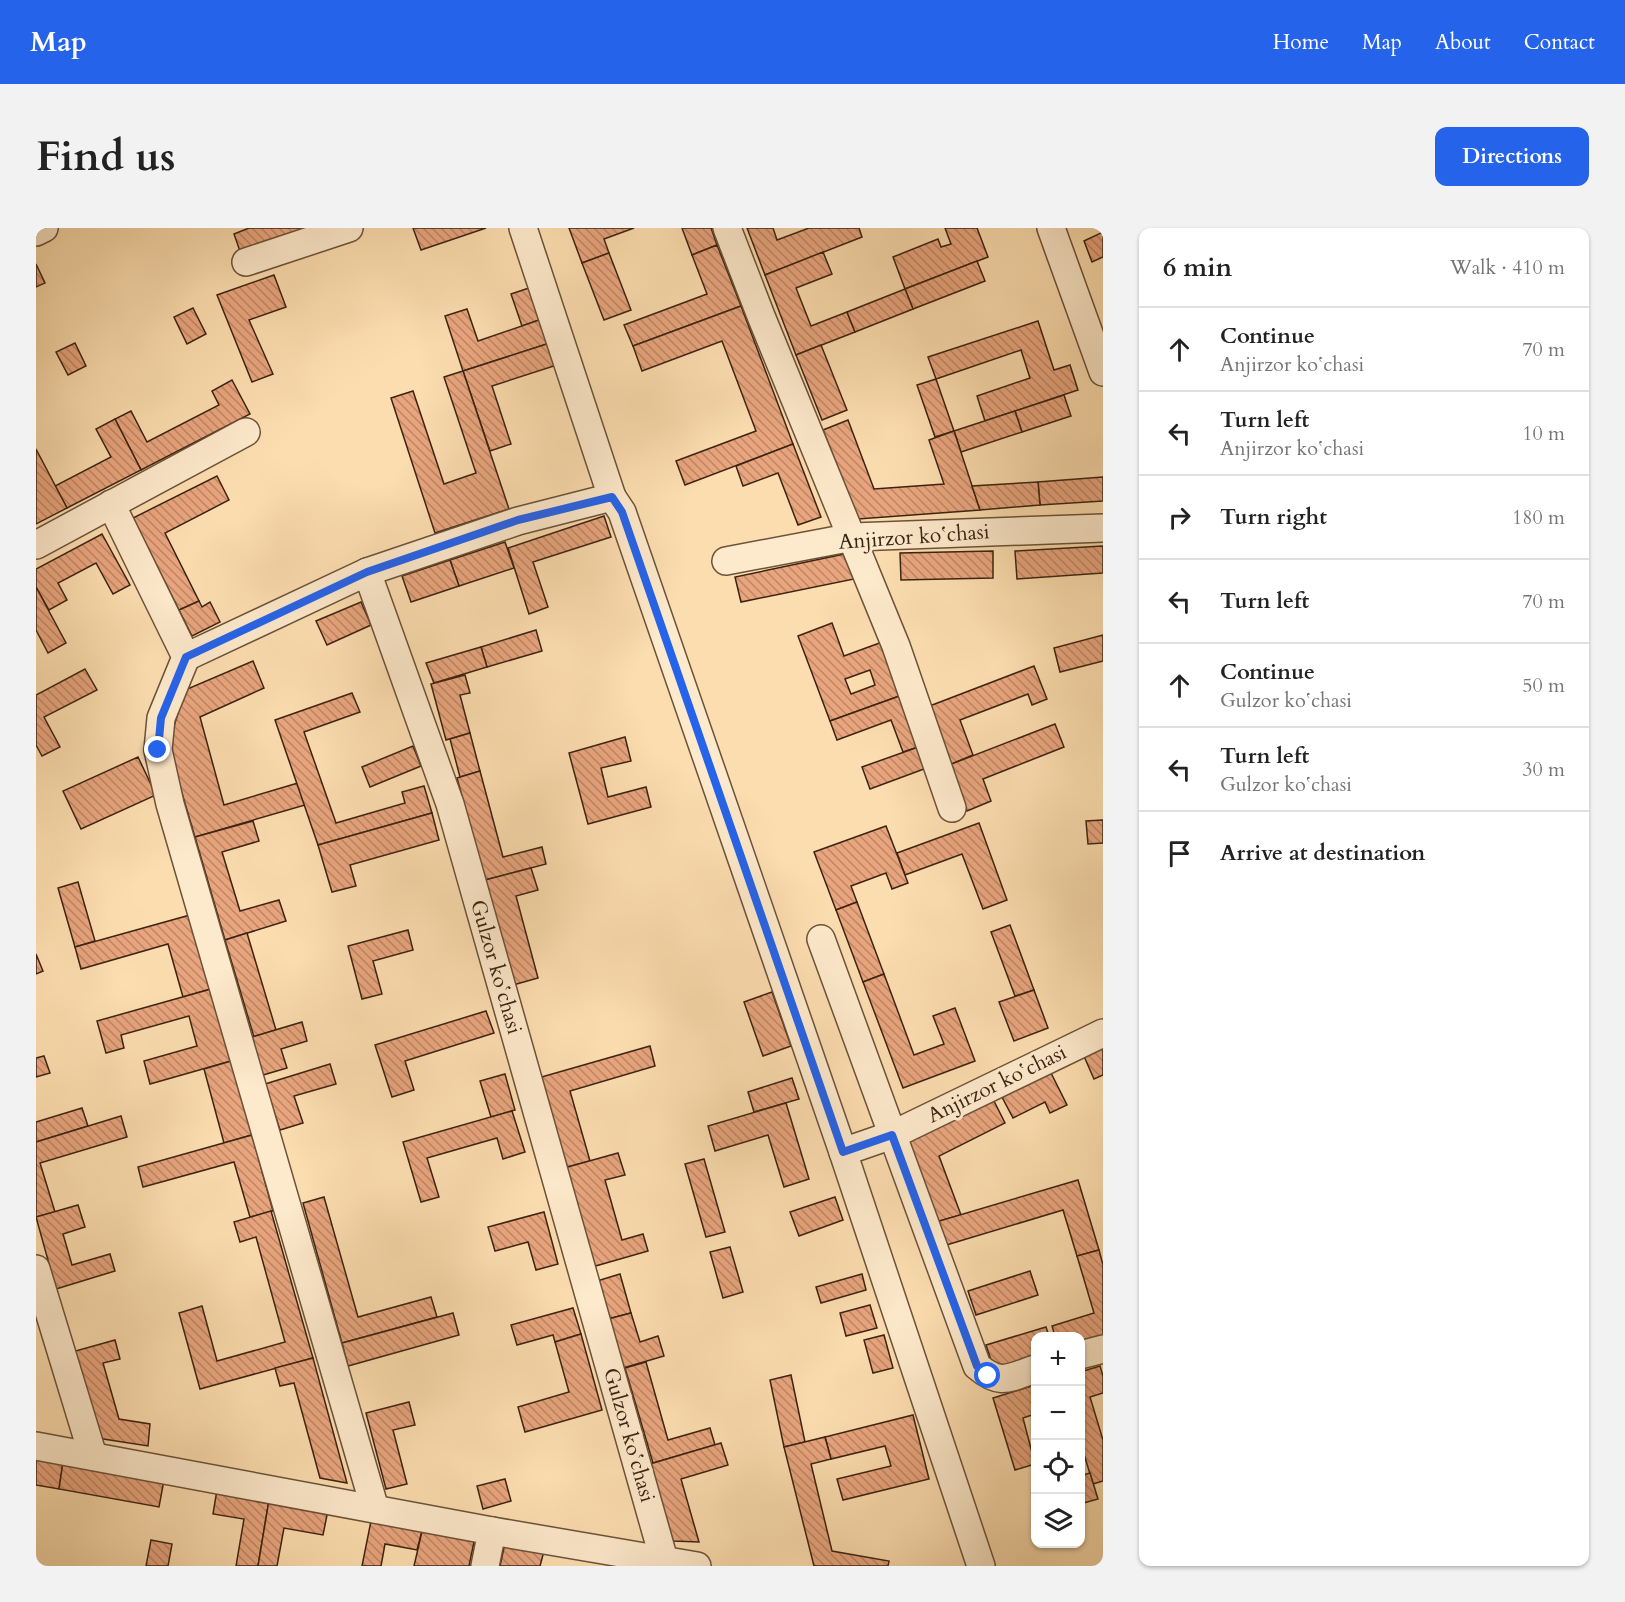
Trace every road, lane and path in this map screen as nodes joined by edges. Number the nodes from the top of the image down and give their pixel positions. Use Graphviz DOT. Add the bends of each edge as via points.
graph roads {
  1 [pos="44,228"];
  2 [pos="348,228"];
  3 [pos="523,228"];
  4 [pos="727,228"];
  5 [pos="1050,228"];
  6 [pos="36,232"];
  7 [pos="246,262"];
  8 [pos="1103,372"];
  9 [pos="246,432"];
  10 [pos="612,497"];
  11 [pos="111,504"];
  12 [pos="1103,528"];
  13 [pos="853,537"];
  14 [pos="36,545"];
  15 [pos="726,561"];
  16 [pos="367,572"];
  17 [pos="186,657"];
  18 [pos="952,808"];
  19 [pos="821,939"];
  20 [pos="1103,1033"];
  21 [pos="892,1135"];
  22 [pos="843,1152"];
  23 [pos="36,1269"];
  24 [pos="1103,1348"];
  25 [pos="1085,1354"];
  26 [pos="1031,1370"];
  27 [pos="36,1446"];
  28 [pos="93,1456"];
  29 [pos="375,1509"];
  30 [pos="492,1531"];
  31 [pos="664,1560"];
  32 [pos="485,1566"];
  33 [pos="697,1566"];
  34 [pos="981,1566"];
  1 -- 6 [label="street"];
  2 -- 7 [label="street"];
  3 -- 10 [label="street"];
  4 -- 13 [label="street"];
  5 -- 8 [label="street"];
  9 -- 11 [label="street"];
  10 -- 16 [label="street" via="518,520"];
  10 -- 22 [label="street" via="622,512"];
  11 -- 14 [label="street"];
  11 -- 17 [label="street"];
  12 -- 13 [label="street, Anjirzor koʻchasi"];
  13 -- 15 [label="street, Anjirzor koʻchasi"];
  13 -- 18 [label="street"];
  16 -- 17 [label="street"];
  16 -- 31 [label="street, Gulzor koʻchasi" via="450,804"];
  17 -- 29 [label="street" via="161,718 158,750 170,804"];
  19 -- 21 [label="street"];
  20 -- 21 [label="street, Anjirzor koʻchasi"];
  21 -- 22 [label="street, Anjirzor koʻchasi"];
  21 -- 26 [label="street" via="977,1366 988,1376 1000,1379"];
  22 -- 34 [label="street"];
  23 -- 28 [label="street"];
  24 -- 25 [label="street"];
  27 -- 28 [label="street"];
  28 -- 29 [label="street"];
  29 -- 30 [label="street"];
  30 -- 31 [label="street"];
  30 -- 32 [label="street"];
  31 -- 33 [label="street"];
}
